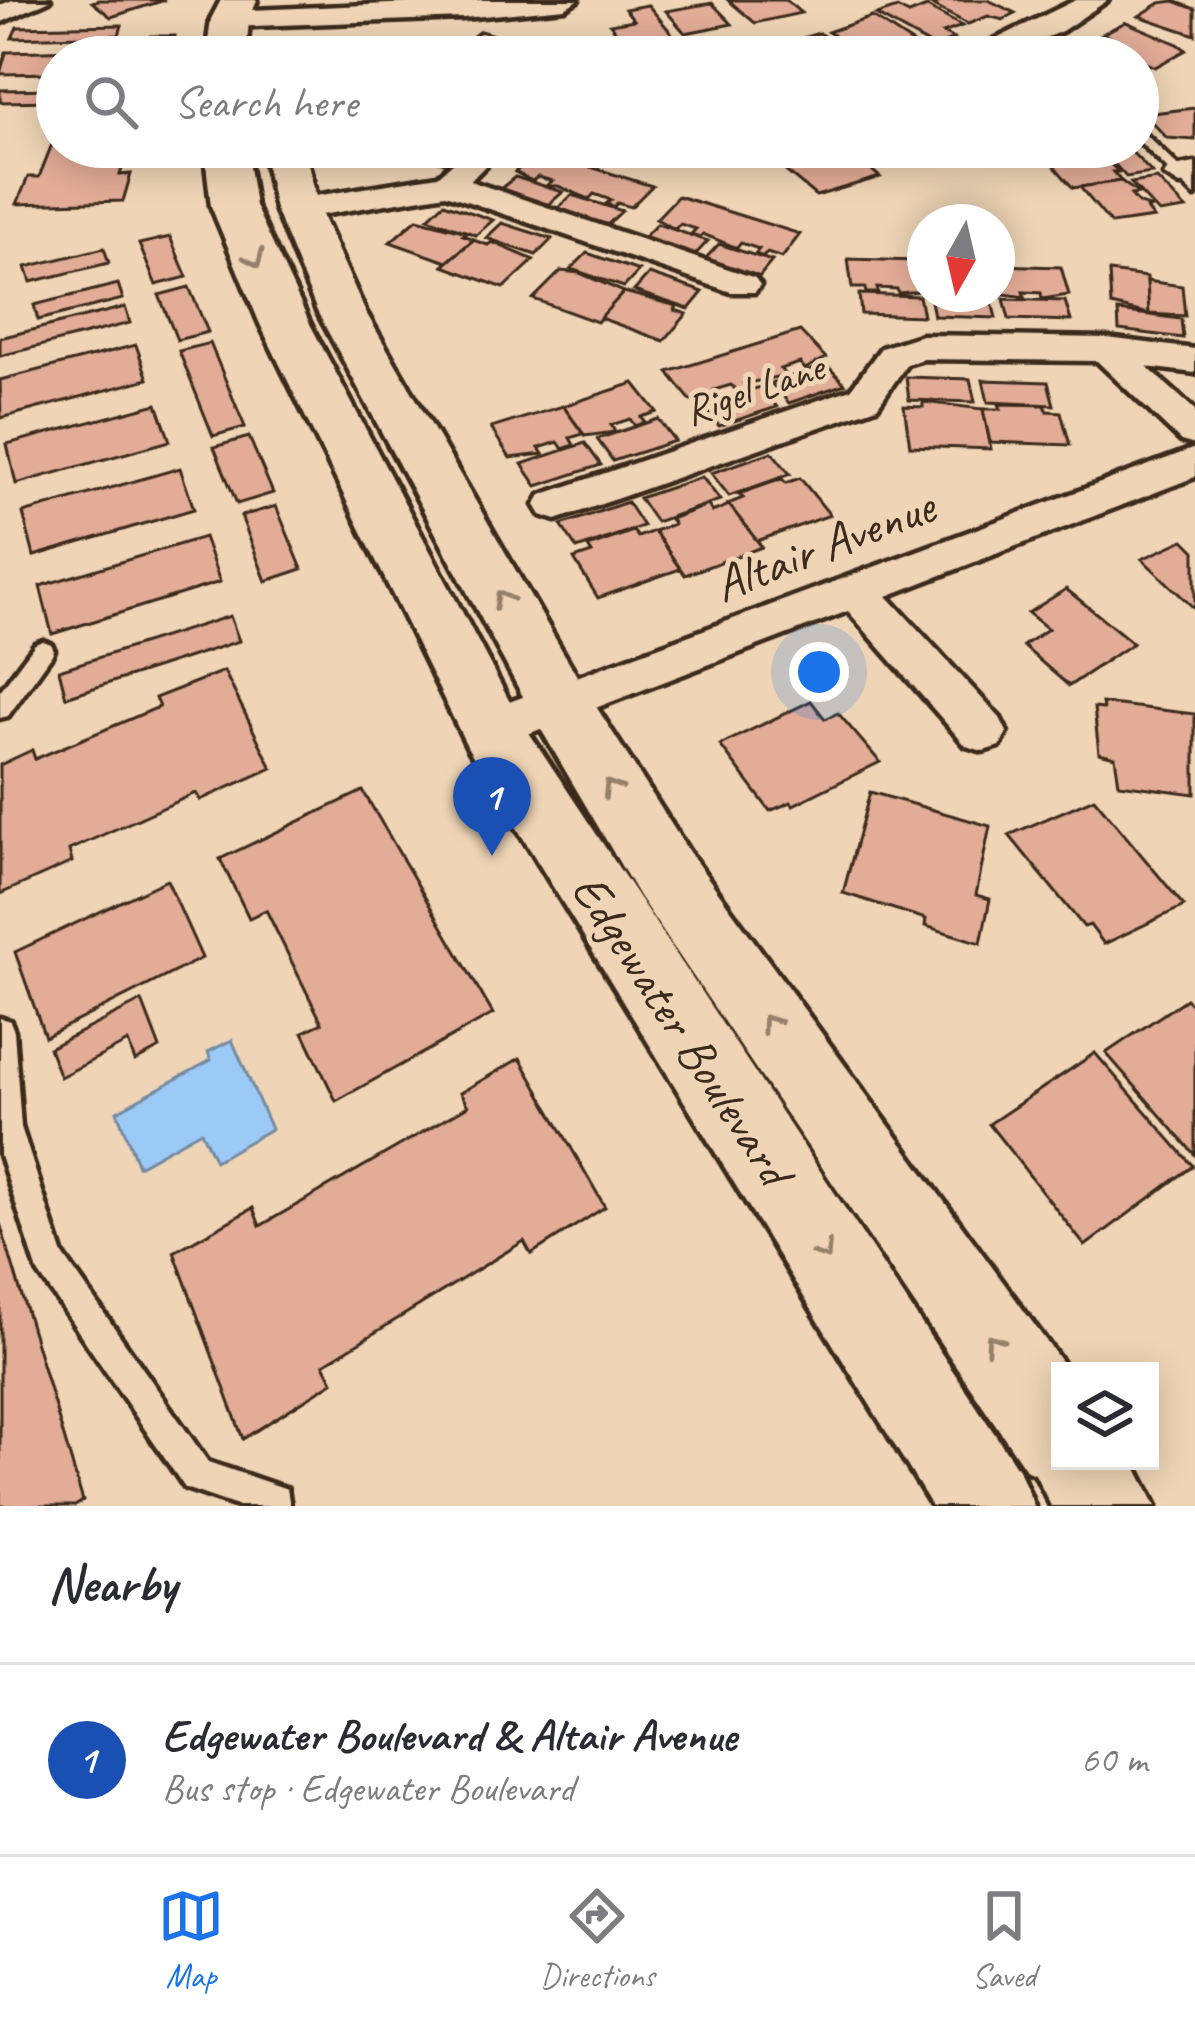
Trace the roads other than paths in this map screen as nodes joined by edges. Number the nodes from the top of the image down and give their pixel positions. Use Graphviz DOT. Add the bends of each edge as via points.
graph roads {
  1 [pos="37,0"];
  2 [pos="565,0"];
  3 [pos="1095,0"];
  4 [pos="0,15"];
  5 [pos="250,19"];
  6 [pos="1025,36"];
  7 [pos="1159,152"];
  8 [pos="228,168"];
  9 [pos="288,168"];
  10 [pos="466,168"];
  11 [pos="1190,180"];
  12 [pos="448,184"];
  13 [pos="297,209"];
  14 [pos="743,285"];
  15 [pos="1107,350"];
  16 [pos="1195,361"];
  17 [pos="1195,432"];
  18 [pos="1195,462"];
  19 [pos="556,505"];
  20 [pos="856,592"];
  21 [pos="43,650"];
  22 [pos="0,709"];
  23 [pos="524,715"];
  24 [pos="983,732"];
  25 [pos="0,1031"];
  26 [pos="1051,1425"];
  27 [pos="1082,1470"];
  28 [pos="275,1501"];
  29 [pos="986,1506"];
  30 [pos="1108,1506"];
  1 -- 4 [label="street"];
  2 -- 5 [label="street"];
  3 -- 6 [label="street"];
  7 -- 11 [label="lane"];
  8 -- 23 [label="main road, Edgewater Boulevard, one-way" via="233,206 285,325"];
  9 -- 13 [label="main road, Edgewater Boulevard"];
  10 -- 12 [label="street"];
  12 -- 13 [label="street"];
  12 -- 14 [label="street"];
  23 -- 13 [label="main road, Edgewater Boulevard, one-way"];
  15 -- 16 [label="street, Rigel Lane"];
  15 -- 17 [label="street"];
  15 -- 19 [label="street, Rigel Lane" via="902,350 864,398"];
  18 -- 20 [label="street, Altair Avenue"];
  20 -- 23 [label="street, Altair Avenue"];
  20 -- 24 [label="street"];
  21 -- 22 [label="lane"];
  26 -- 23 [label="main road, Edgewater Boulevard, one-way" via="664,874"];
  23 -- 29 [label="main road, Edgewater Boulevard, one-way"];
  25 -- 28 [label="lane" via="6,1127 49,1261 197,1476"];
  27 -- 30 [label="main road"];
}
